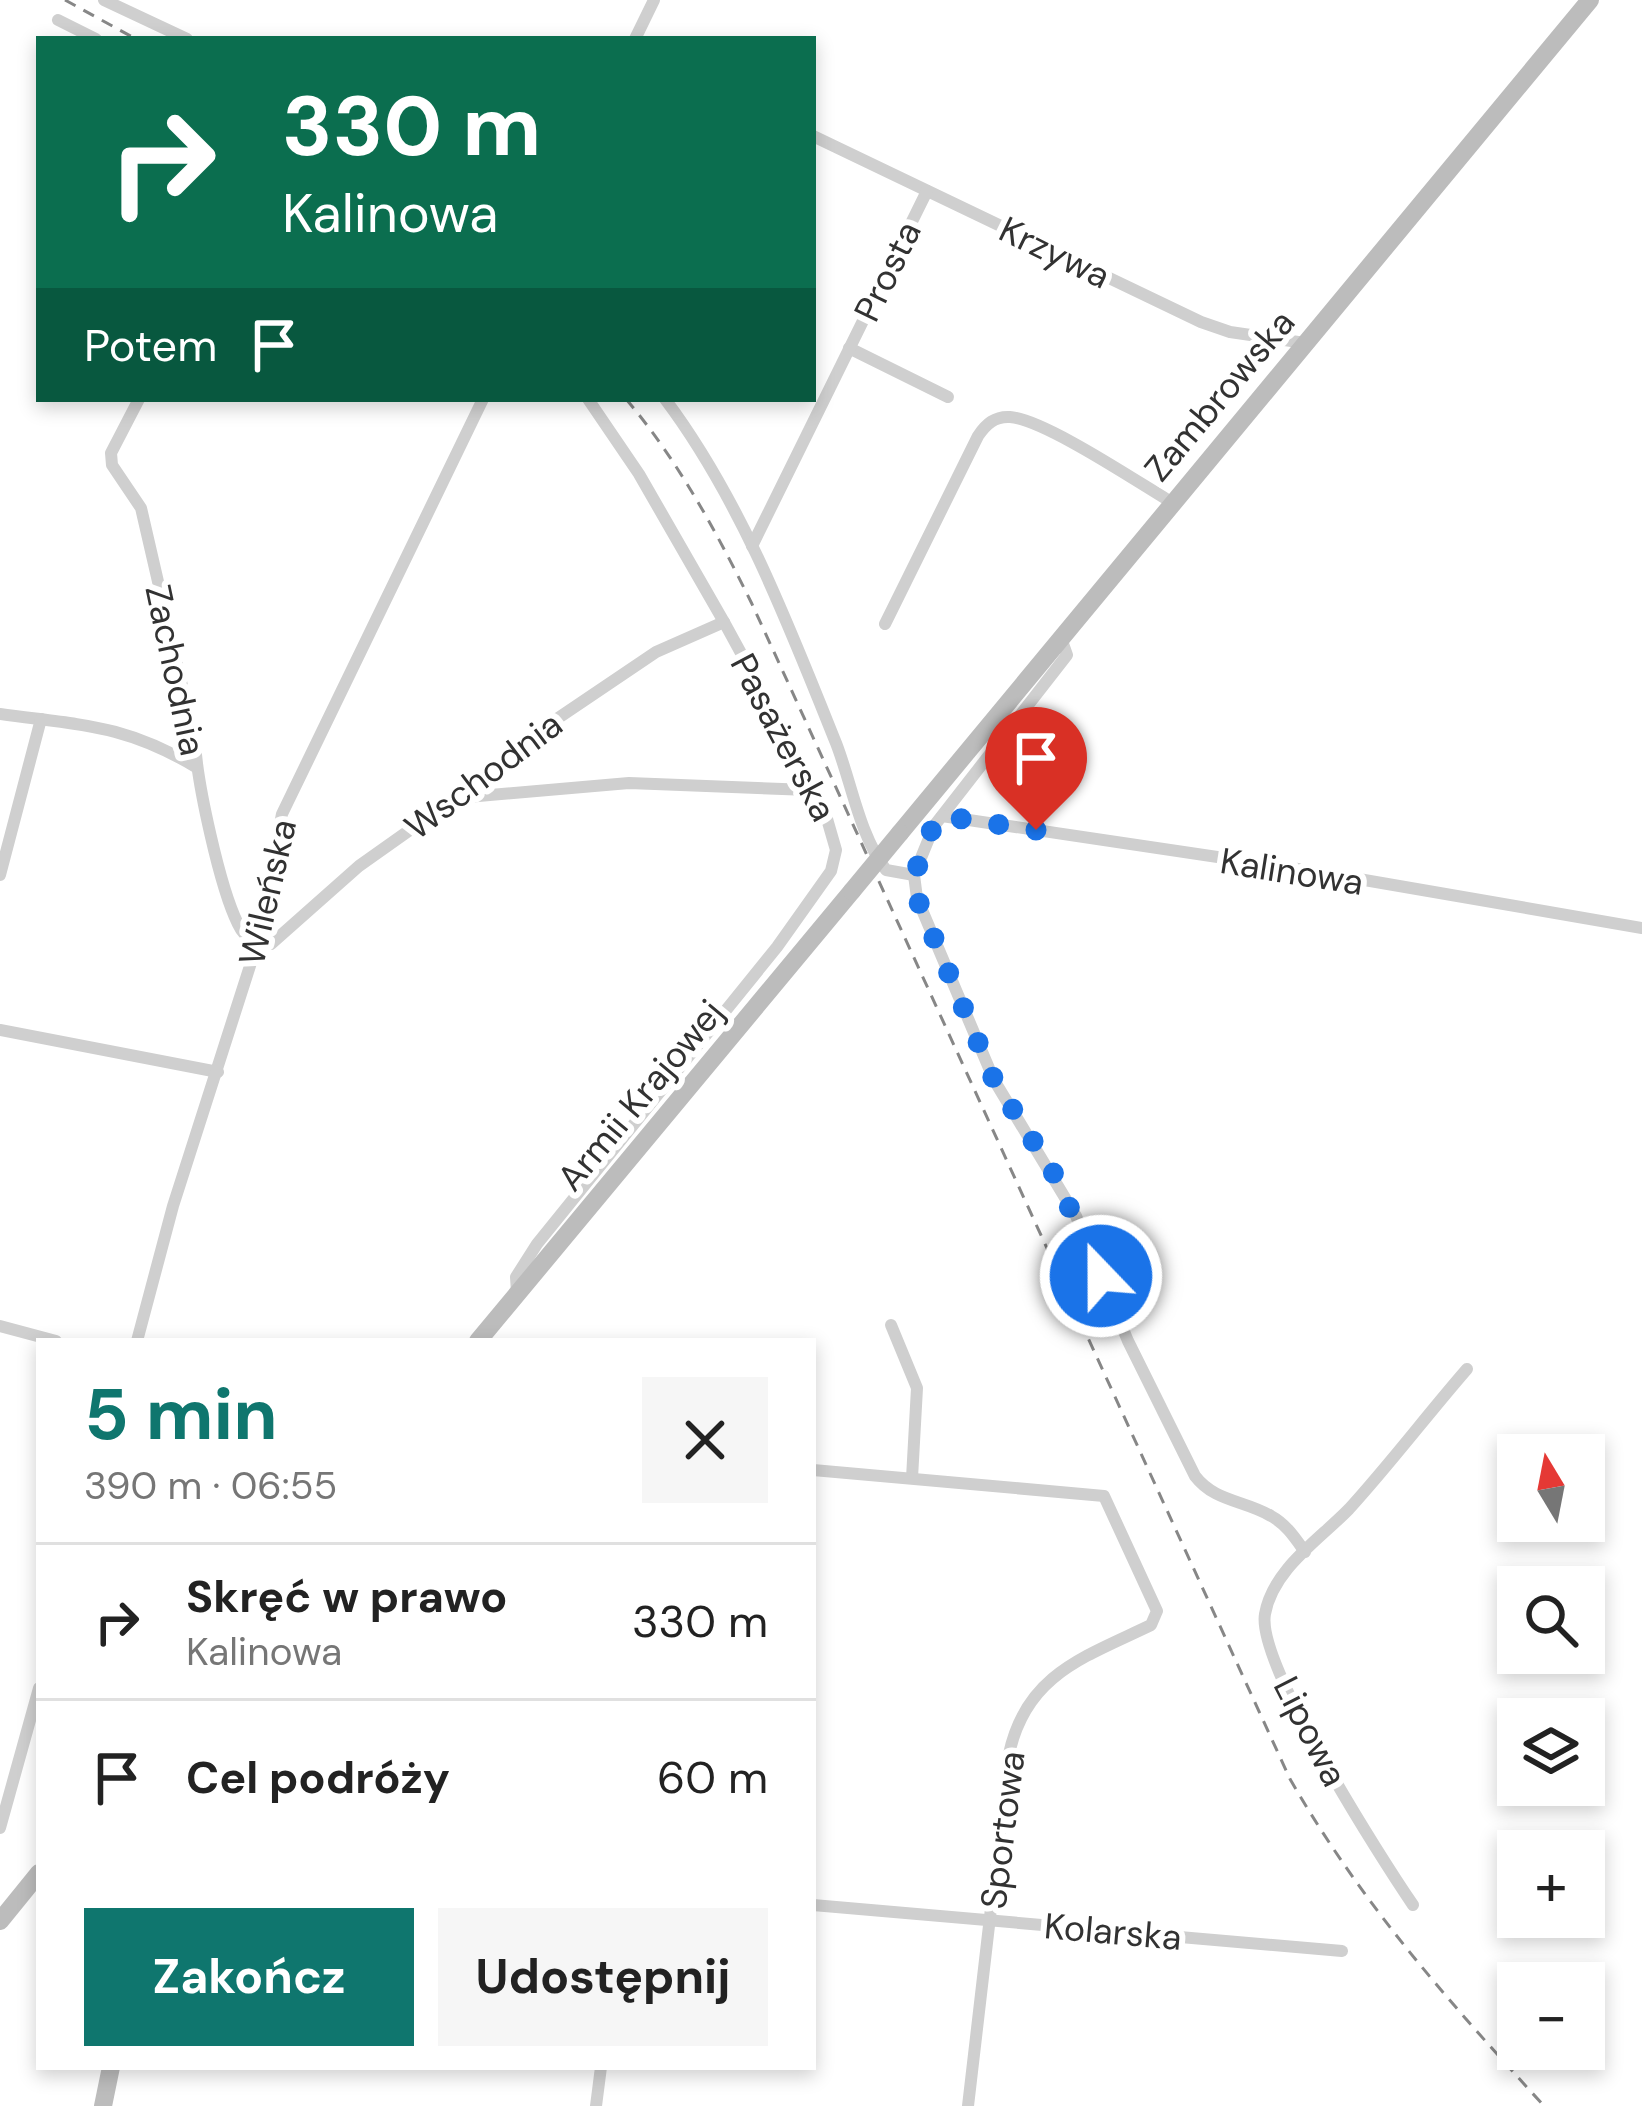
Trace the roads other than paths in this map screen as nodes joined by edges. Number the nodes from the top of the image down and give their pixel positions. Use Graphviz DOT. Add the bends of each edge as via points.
graph roads {
  1 [pos="104,0"];
  2 [pos="654,0"];
  3 [pos="1590,0"];
  4 [pos="58,20"];
  5 [pos="90,36"];
  6 [pos="181,36"];
  7 [pos="636,36"];
  8 [pos="816,137"];
  9 [pos="927,190"];
  10 [pos="1305,343"];
  11 [pos="848,348"];
  12 [pos="948,398"];
  13 [pos="137,402"];
  14 [pos="482,402"];
  15 [pos="590,402"];
  16 [pos="667,402"];
  17 [pos="1173,503"];
  18 [pos="752,546"];
  19 [pos="724,622"];
  20 [pos="886,624"];
  21 [pos="1061,638"];
  22 [pos="0,714"];
  23 [pos="41,719"];
  24 [pos="196,767"];
  25 [pos="809,790"];
  26 [pos="454,798"];
  27 [pos="942,816"];
  28 [pos="900,832"];
  29 [pos="914,874"];
  30 [pos="0,875"];
  31 [pos="1642,928"];
  32 [pos="256,944"];
  33 [pos="0,1030"];
  34 [pos="218,1072"];
  35 [pos="517,1294"];
  36 [pos="891,1325"];
  37 [pos="0,1326"];
  38 [pos="45,1338"];
  39 [pos="138,1338"];
  40 [pos="480,1338"];
  41 [pos="1467,1369"];
  42 [pos="816,1470"];
  43 [pos="912,1478"];
  44 [pos="1305,1552"];
  45 [pos="36,1697"];
  46 [pos="4,1792"];
  47 [pos="0,1828"];
  48 [pos="36,1878"];
  49 [pos="816,1905"];
  50 [pos="1413,1905"];
  51 [pos="990,1920"];
  52 [pos="0,1921"];
  53 [pos="1342,1951"];
  54 [pos="110,2070"];
  55 [pos="601,2070"];
  56 [pos="103,2106"];
  57 [pos="596,2106"];
  58 [pos="968,2106"];
  1 -- 6 [label="street"];
  2 -- 7 [label="street"];
  3 -- 10 [label="main road, Zambrowska"];
  4 -- 5 [label="street"];
  8 -- 9 [label="street, Krzywa"];
  9 -- 10 [label="street, Krzywa" via="1201,322"];
  9 -- 11 [label="street, Prosta"];
  10 -- 17 [label="main road, Zambrowska"];
  11 -- 12 [label="street"];
  11 -- 18 [label="street, Prosta"];
  13 -- 24 [label="street, Zachodnia" via="112,465 141,508"];
  14 -- 32 [label="street, Wileńska" via="282,814"];
  15 -- 19 [label="street, Pasażerska"];
  16 -- 18 [label="street"];
  17 -- 20 [label="street" via="1024,421 992,421"];
  17 -- 21 [label="main road, Zambrowska"];
  18 -- 29 [label="street" via="874,854 886,870"];
  19 -- 25 [label="street, Pasażerska"];
  19 -- 26 [label="street, Wschodnia" via="656,652"];
  21 -- 27 [label="street" via="1067,655"];
  21 -- 28 [label="main road, Zambrowska"];
  22 -- 23 [label="street"];
  23 -- 24 [label="street" via="105,726"];
  23 -- 30 [label="street"];
  24 -- 32 [label="street, Zachodnia" via="238,927"];
  25 -- 26 [label="street" via="629,783"];
  25 -- 35 [label="street, Pasażerska" via="835,836 831,871 537,1244 516,1277"];
  26 -- 32 [label="street, Wschodnia" via="359,866 271,944"];
  27 -- 29 [label="street"];
  27 -- 31 [label="street, Kalinowa"];
  28 -- 35 [label="main road, Armii Krajowej, bridge"];
  29 -- 44 [label="street" via="994,1080 1076,1216 1195,1476 1206,1491 1272,1516"];
  32 -- 34 [label="street, Wileńska"];
  33 -- 34 [label="street"];
  34 -- 39 [label="street, Wileńska"];
  35 -- 40 [label="main road, Armii Krajowej"];
  36 -- 43 [label="street" via="917,1388"];
  37 -- 38 [label="street"];
  41 -- 44 [label="street, Lipowa"];
  42 -- 43 [label="street"];
  43 -- 51 [label="street, Sportowa" via="1104,1496 1154,1602 1156,1619 1047,1680 1024,1712 1010,1754"];
  44 -- 50 [label="street, Lipowa" via="1280,1578 1264,1616 1266,1636 1358,1823"];
  45 -- 46 [label="street"];
  46 -- 47 [label="street"];
  48 -- 52 [label="main road"];
  49 -- 51 [label="street, Kolarska"];
  51 -- 53 [label="street, Kolarska"];
  51 -- 58 [label="street, Sportowa"];
  54 -- 56 [label="main road"];
  55 -- 57 [label="street"];
}
